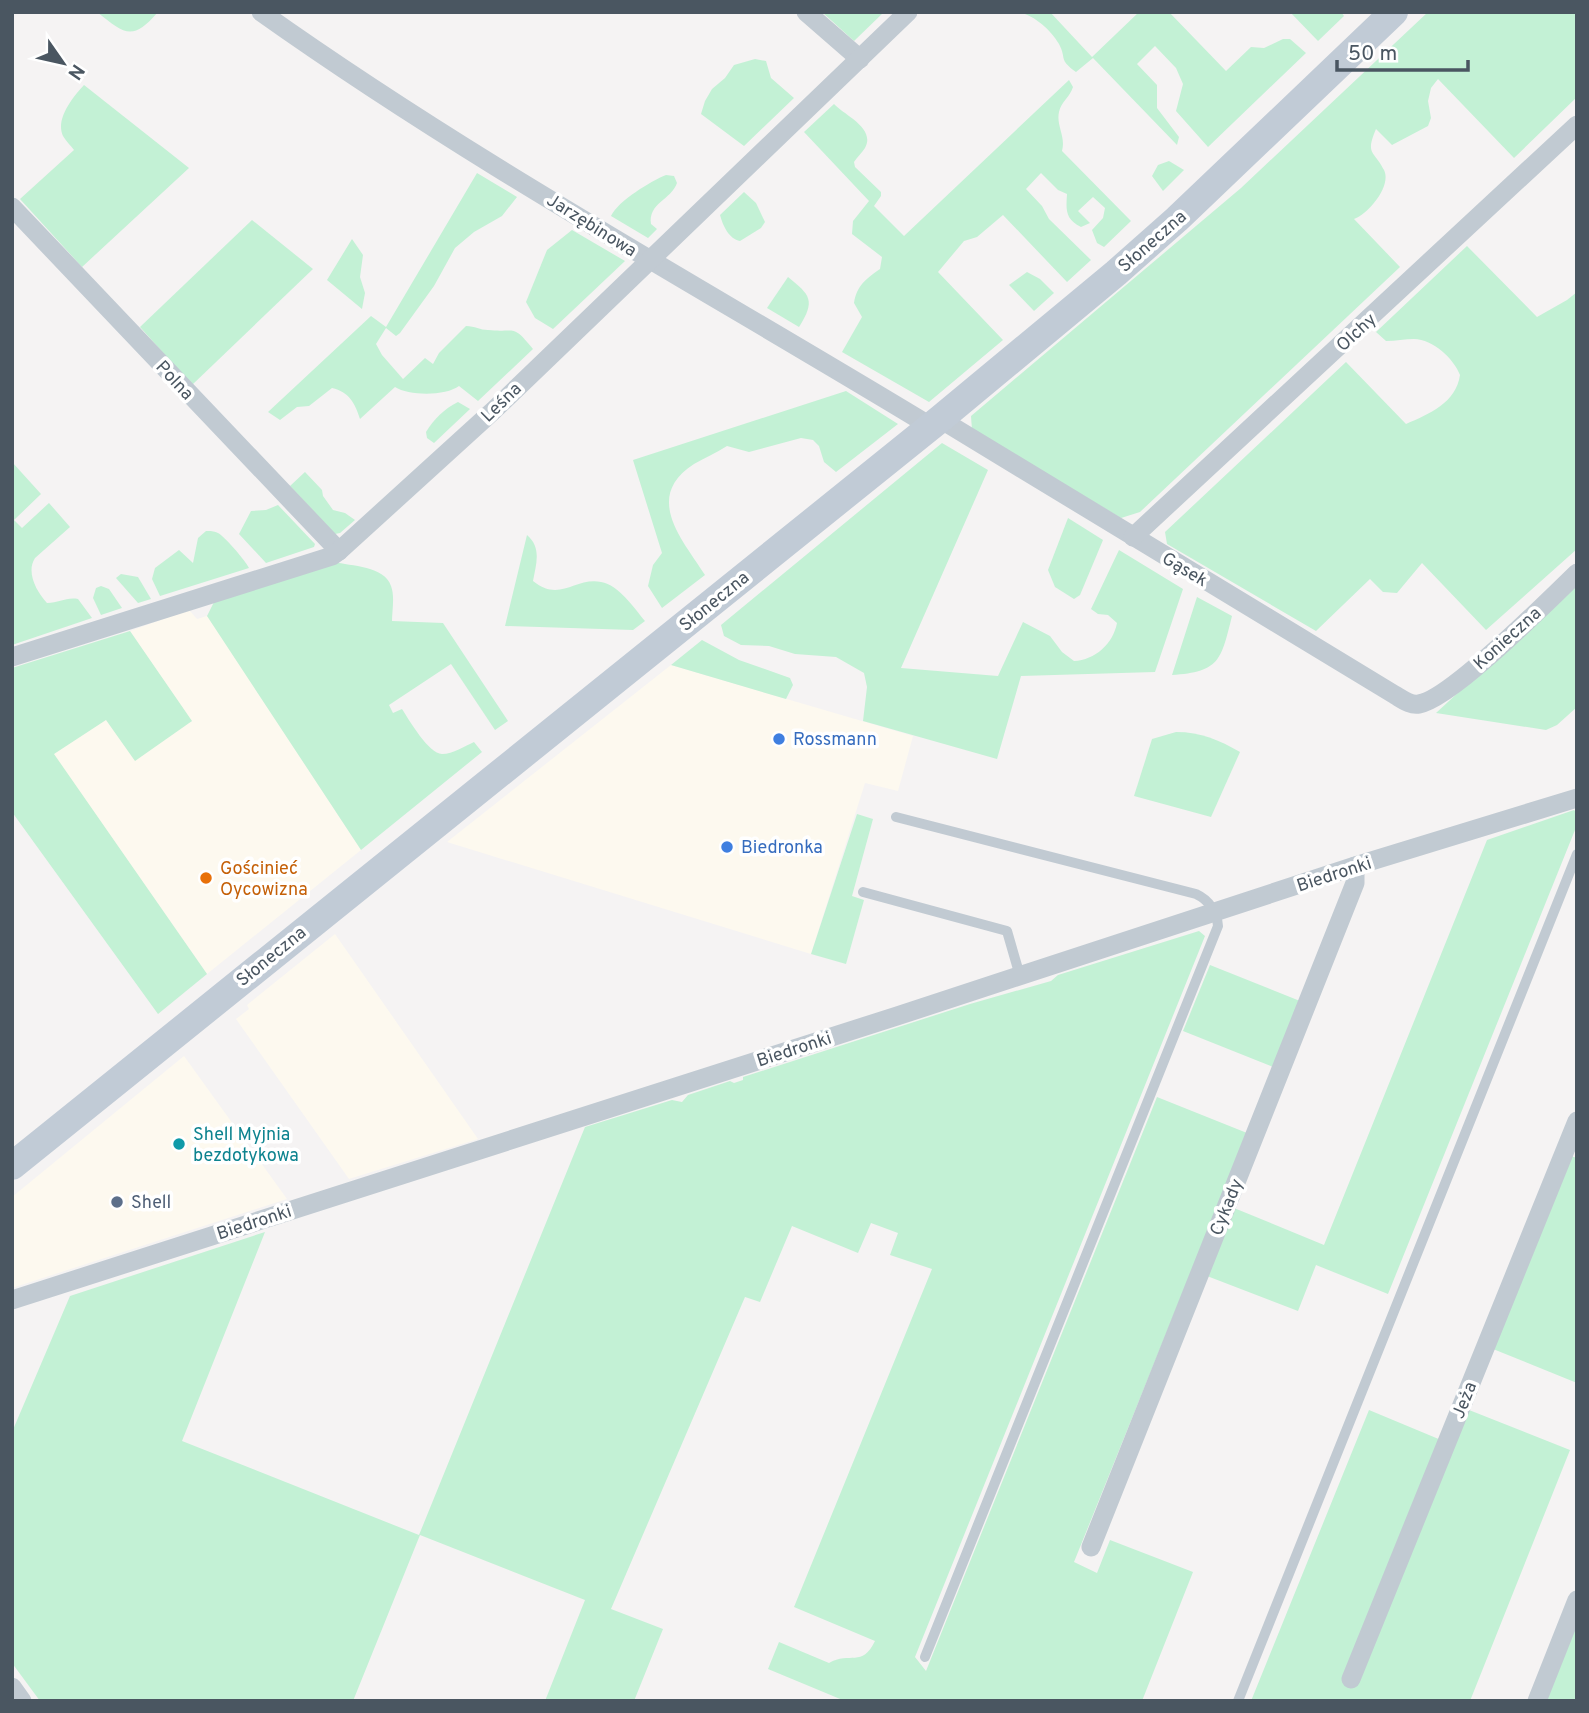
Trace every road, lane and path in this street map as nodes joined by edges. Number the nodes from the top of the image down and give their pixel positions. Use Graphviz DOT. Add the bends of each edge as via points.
graph roads {
  1 [pos="261,12"];
  2 [pos="806,12"];
  3 [pos="908,12"];
  4 [pos="1394,12"];
  5 [pos="860,59"];
  6 [pos="1577,125"];
  7 [pos="12,207"];
  8 [pos="649,260"];
  9 [pos="935,423"];
  10 [pos="1133,537"];
  11 [pos="339,551"];
  12 [pos="1577,573"];
  13 [pos="12,657"];
  14 [pos="1433,698"];
  15 [pos="1577,799"];
  16 [pos="896,817"];
  17 [pos="1577,855"];
  18 [pos="1355,866"];
  19 [pos="863,892"];
  20 [pos="1215,914"];
  21 [pos="1020,976"];
  22 [pos="1577,1121"];
  23 [pos="12,1166"];
  24 [pos="12,1300"];
  25 [pos="1091,1547"];
  26 [pos="1577,1600"];
  27 [pos="925,1657"];
  28 [pos="1351,1679"];
  29 [pos="12,1687"];
  30 [pos="22,1701"];
  31 [pos="1238,1701"];
  32 [pos="1537,1701"];
  1 -- 8 [label="street, Jarzębinowa" via="418,117"];
  2 -- 5 [label="street"];
  3 -- 5 [label="street, Leśna"];
  4 -- 9 [label="main road, Słoneczna" via="1170,226"];
  5 -- 8 [label="street, Leśna"];
  6 -- 10 [label="street, Olchy"];
  7 -- 11 [label="street, Polna"];
  8 -- 9 [label="street, Jarzębinowa"];
  8 -- 11 [label="street, Leśna"];
  9 -- 10 [label="street, Gąsek"];
  9 -- 23 [label="main road, Słoneczna"];
  10 -- 14 [label="street, Gąsek" via="1395,695 1415,705"];
  11 -- 13 [label="street, Leśna"];
  12 -- 14 [label="street, Konieczna" via="1488,656"];
  15 -- 18 [label="street, Biedronki"];
  16 -- 20 [label="lane" via="1196,894 1207,900"];
  17 -- 31 [label="lane"];
  18 -- 20 [label="street, Biedronki"];
  18 -- 25 [label="street, Cykady" via="1354,883"];
  19 -- 21 [label="lane" via="1007,930"];
  20 -- 21 [label="street, Biedronki"];
  20 -- 27 [label="lane" via="1218,926"];
  21 -- 24 [label="street, Biedronki"];
  22 -- 28 [label="street, Jeża"];
  26 -- 32 [label="street"];
  29 -- 30 [label="street"];
}
